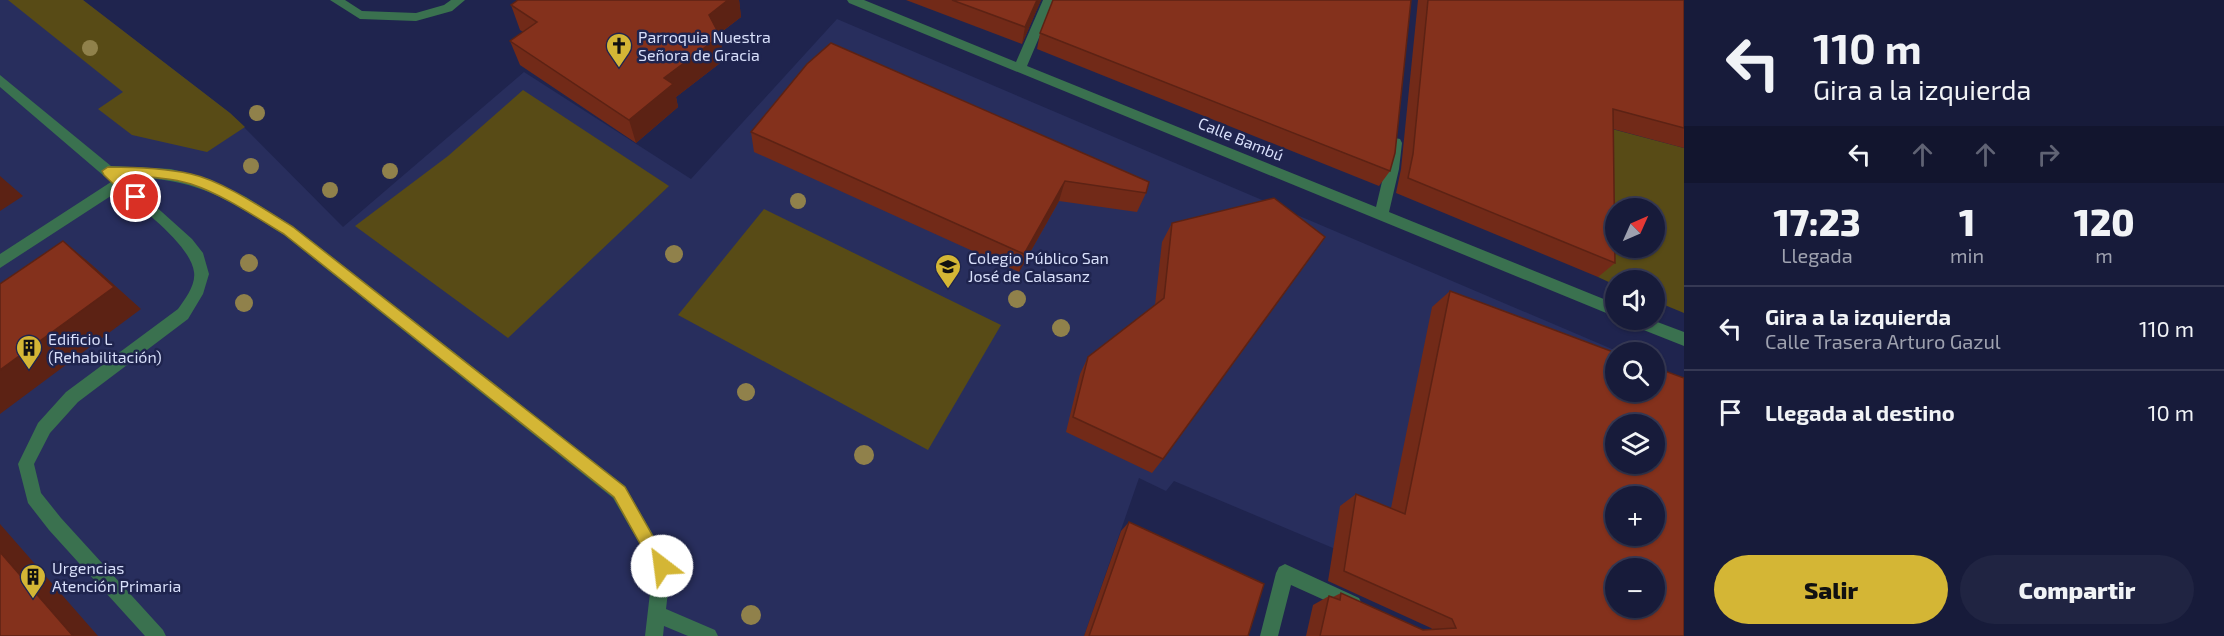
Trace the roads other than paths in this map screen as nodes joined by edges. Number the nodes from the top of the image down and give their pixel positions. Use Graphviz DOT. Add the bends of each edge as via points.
graph roads {
  1 [pos="336,0"];
  2 [pos="459,0"];
  3 [pos="853,0"];
  4 [pos="1049,0"];
  5 [pos="1020,68"];
  6 [pos="0,80"];
  7 [pos="1396,135"];
  8 [pos="108,171"];
  9 [pos="120,183"];
  10 [pos="1381,216"];
  11 [pos="0,262"];
  12 [pos="1605,307"];
  13 [pos="1661,330"];
  14 [pos="1684,339"];
  15 [pos="1371,612"];
  16 [pos="657,614"];
  17 [pos="158,636"];
  18 [pos="654,636"];
  19 [pos="709,636"];
  20 [pos="1269,636"];
  1 -- 2 [label="street" via="360,15 416,17 448,8"];
  3 -- 5 [label="street, Calle Bambú"];
  4 -- 5 [label="street"];
  5 -- 10 [label="street, Calle Bambú"];
  6 -- 8 [label="street"];
  7 -- 10 [label="street"];
  8 -- 9 [label="street"];
  8 -- 16 [label="street" via="151,172 192,179 236,199 289,231 619,492 662,566"];
  9 -- 11 [label="street"];
  9 -- 17 [label="street" via="188,243 198,257 202,274 196,294 183,314 72,397 44,428 26,464 34,497"];
  10 -- 12 [label="street, Calle Bambú"];
  13 -- 14 [label="street"];
  15 -- 20 [label="street" via="1286,573"];
  16 -- 18 [label="street"];
  16 -- 19 [label="street"];
}
